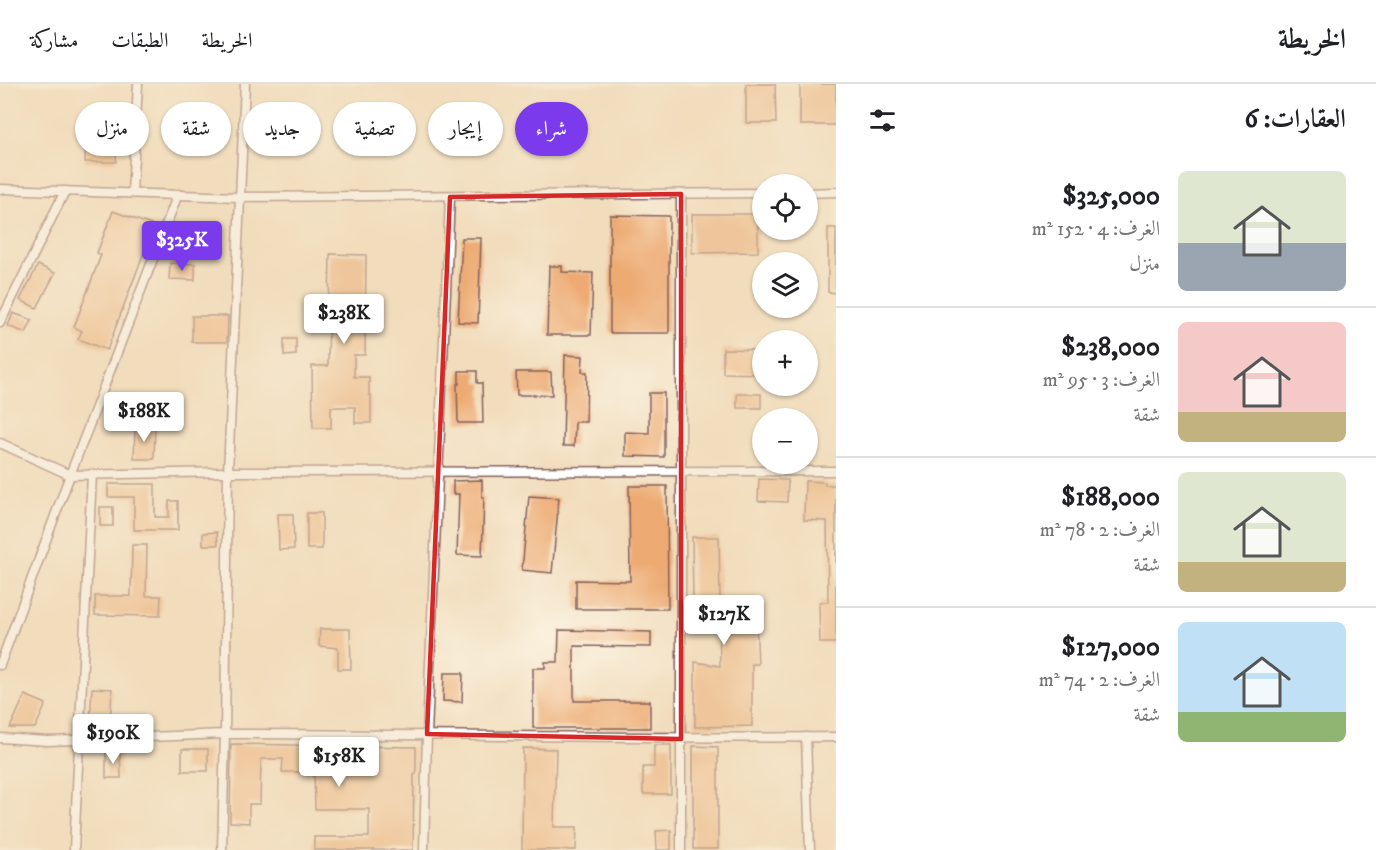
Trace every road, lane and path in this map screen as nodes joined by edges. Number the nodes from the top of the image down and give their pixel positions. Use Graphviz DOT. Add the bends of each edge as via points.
graph roads {
  1 [pos="138,84"];
  2 [pos="245,84"];
  3 [pos="0,189"];
  4 [pos="65,191"];
  5 [pos="836,192"];
  6 [pos="132,193"];
  7 [pos="752,193"];
  8 [pos="818,193"];
  9 [pos="178,194"];
  10 [pos="681,194"];
  11 [pos="239,197"];
  12 [pos="450,197"];
  13 [pos="0,323"];
  14 [pos="0,442"];
  15 [pos="836,471"];
  16 [pos="228,472"];
  17 [pos="437,472"];
  18 [pos="681,473"];
  19 [pos="92,474"];
  20 [pos="70,475"];
  21 [pos="2,650"];
  22 [pos="0,665"];
  23 [pos="225,734"];
  24 [pos="427,734"];
  25 [pos="836,736"];
  26 [pos="806,737"];
  27 [pos="0,738"];
  28 [pos="681,739"];
  29 [pos="78,740"];
  30 [pos="74,850"];
  31 [pos="222,850"];
  32 [pos="424,850"];
  33 [pos="681,850"];
  34 [pos="810,850"];
  1 -- 6 [label="street"];
  2 -- 11 [label="street"];
  3 -- 4 [label="street"];
  4 -- 6 [label="street"];
  4 -- 13 [label="street"];
  5 -- 8 [label="street"];
  6 -- 9 [label="street"];
  7 -- 10 [label="street"];
  9 -- 11 [label="street"];
  9 -- 20 [label="street"];
  10 -- 12 [label="street"];
  10 -- 18 [label="street"];
  11 -- 12 [label="street"];
  11 -- 16 [label="street"];
  12 -- 17 [label="street"];
  14 -- 20 [label="street"];
  15 -- 18 [label="street"];
  16 -- 17 [label="street"];
  16 -- 19 [label="street"];
  16 -- 23 [label="street"];
  17 -- 18 [label="street"];
  17 -- 24 [label="street"];
  18 -- 28 [label="street"];
  19 -- 20 [label="street"];
  19 -- 29 [label="street"];
  20 -- 21 [label="street"];
  21 -- 22 [label="street"];
  23 -- 24 [label="street"];
  23 -- 29 [label="street"];
  23 -- 31 [label="street"];
  24 -- 28 [label="street"];
  24 -- 32 [label="street"];
  25 -- 26 [label="street"];
  26 -- 28 [label="street"];
  26 -- 34 [label="street"];
  27 -- 29 [label="street"];
  28 -- 33 [label="street"];
  29 -- 30 [label="street"];
}
